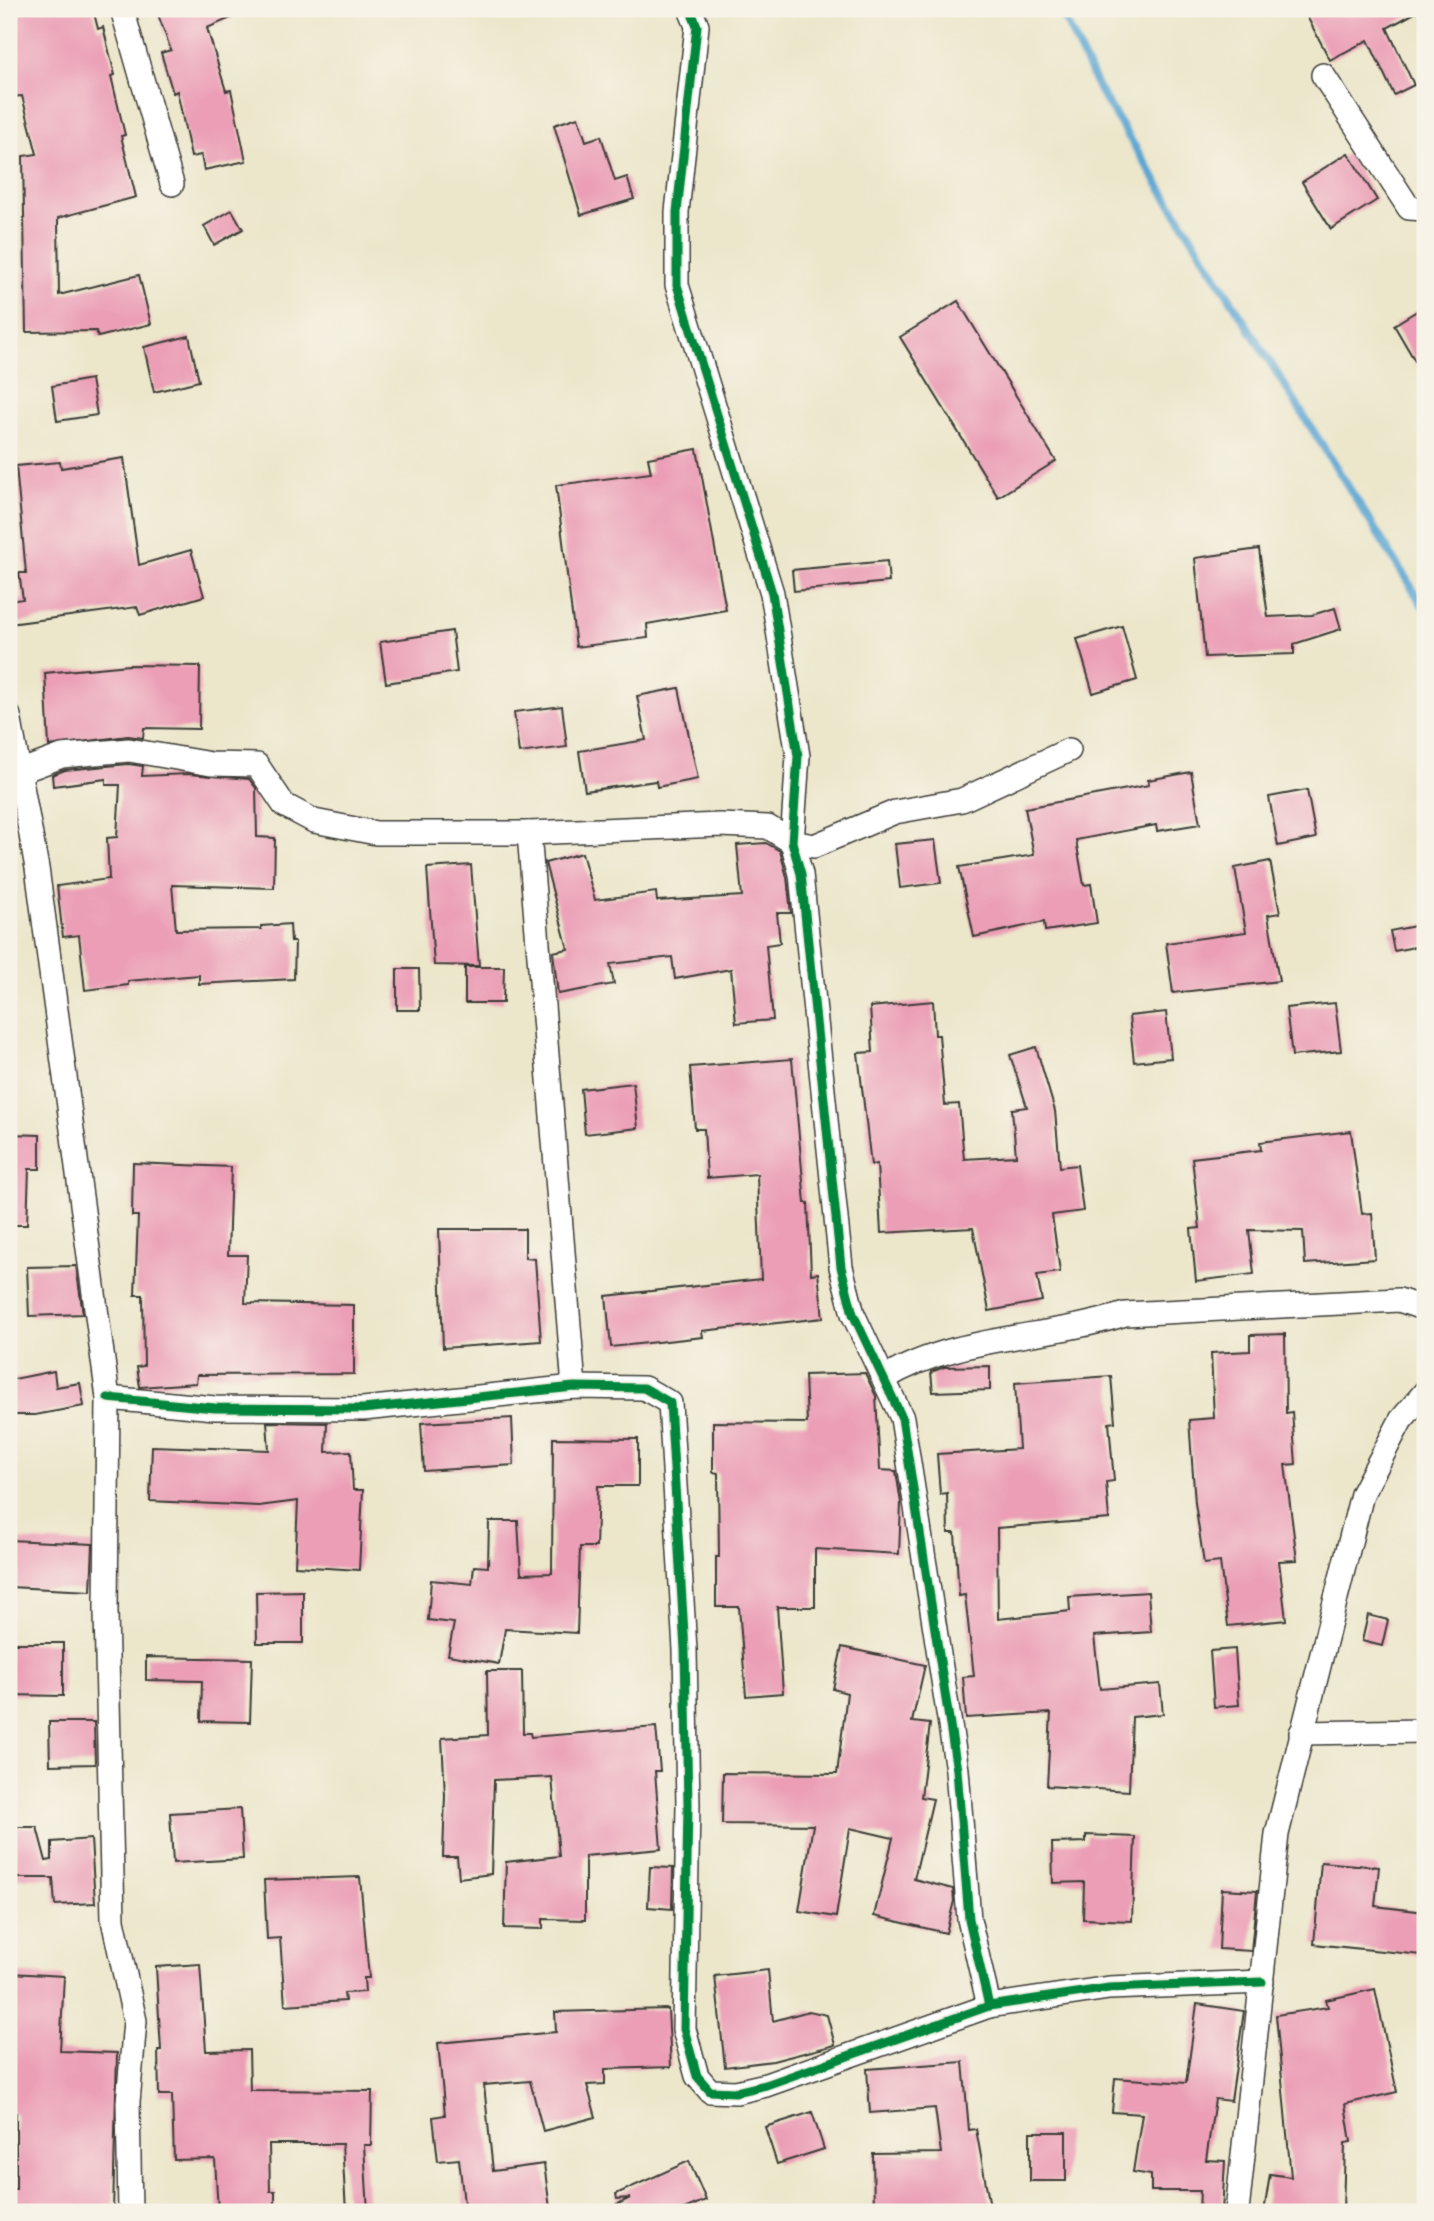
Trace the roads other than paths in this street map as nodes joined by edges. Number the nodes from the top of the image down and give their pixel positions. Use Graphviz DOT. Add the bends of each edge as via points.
graph roads {
  1 [pos="122,9"];
  2 [pos="690,9"];
  3 [pos="1323,75"];
  4 [pos="172,184"];
  5 [pos="1425,209"];
  6 [pos="9,716"];
  7 [pos="1069,750"];
  8 [pos="19,772"];
  9 [pos="529,833"];
  10 [pos="792,842"];
  11 [pos="1425,1309"];
  12 [pos="884,1378"];
  13 [pos="574,1387"];
  14 [pos="1425,1392"];
  15 [pos="108,1398"];
  16 [pos="1425,1731"];
  17 [pos="1301,1733"];
  18 [pos="1262,1982"];
  19 [pos="989,2006"];
  20 [pos="130,2212"];
  21 [pos="1237,2212"];
  1 -- 4 [label="street"];
  2 -- 10 [label="street" via="697,26 677,212 677,285 772,593 798,756"];
  3 -- 5 [label="street" via="1409,208"];
  6 -- 8 [label="street"];
  7 -- 10 [label="street" via="962,800 895,813 814,846"];
  8 -- 9 [label="street" via="62,756 129,750 211,764 257,765 284,805 314,821 376,833"];
  8 -- 15 [label="street"];
  9 -- 10 [label="street" via="720,825 768,827"];
  9 -- 13 [label="street"];
  10 -- 12 [label="street" via="801,874 841,1267 853,1314"];
  11 -- 12 [label="street" via="1399,1300 1125,1314 915,1360"];
  12 -- 19 [label="street" via="902,1418 957,1770 969,1919"];
  13 -- 15 [label="street" via="363,1409 215,1408"];
  13 -- 19 [label="street" via="644,1388 670,1403 685,1650 684,2029 697,2076 710,2091 736,2092 766,2085"];
  14 -- 17 [label="street" via="1401,1420 1362,1494"];
  15 -- 20 [label="street" via="106,1612 113,1920 135,2021 128,2102"];
  16 -- 17 [label="street"];
  17 -- 18 [label="street" via="1277,1834"];
  18 -- 19 [label="street" via="1109,1988"];
  18 -- 21 [label="street"];
}
